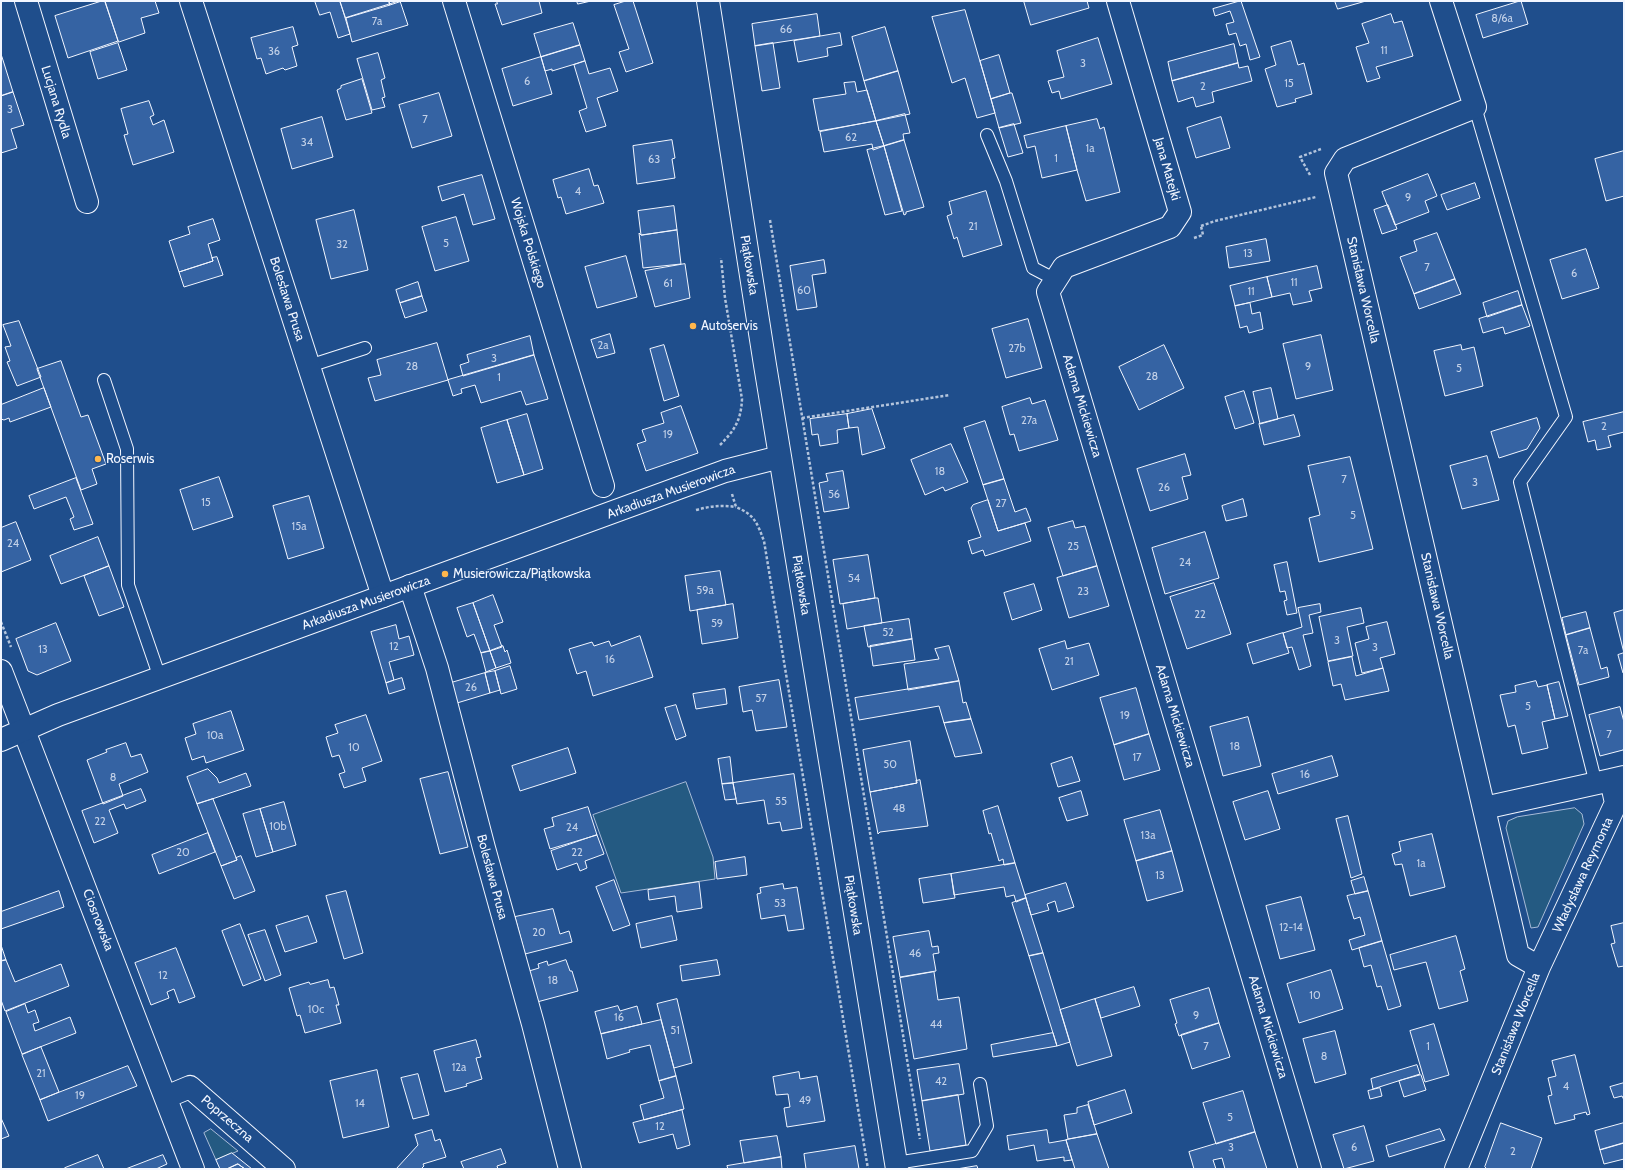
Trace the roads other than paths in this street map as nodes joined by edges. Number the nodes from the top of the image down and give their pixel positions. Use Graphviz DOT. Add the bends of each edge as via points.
graph roads {
  1 [pos="26,1"];
  2 [pos="191,1"];
  3 [pos="454,1"];
  4 [pos="708,1"];
  5 [pos="1118,1"];
  6 [pos="1441,1"];
  7 [pos="1475,108"];
  8 [pos="987,135"];
  9 [pos="87,202"];
  10 [pos="1060,273"];
  11 [pos="364,348"];
  12 [pos="308,366"];
  13 [pos="104,380"];
  14 [pos="780,457"];
  15 [pos="603,486"];
  16 [pos="410,586"];
  17 [pos="383,596"];
  18 [pos="1,671"];
  19 [pos="160,678"];
  20 [pos="24,729"];
  21 [pos="1,740"];
  22 [pos="1610,780"];
  23 [pos="1484,808"];
  24 [pos="1539,967"];
  25 [pos="980,1084"];
  26 [pos="166,1097"];
  27 [pos="896,1166"];
  28 [pos="193,1169"];
  29 [pos="284,1169"];
  30 [pos="570,1169"];
  31 [pos="1310,1169"];
  32 [pos="1456,1169"];
  1 -- 9 [label="street, Lucjana Rydla"];
  2 -- 12 [label="street, Bolesława Prusa"];
  3 -- 15 [label="street, Wojska Polskiego"];
  4 -- 14 [label="street, Piątkowska"];
  5 -- 10 [label="street, Jana Matejki" via="1180,212 1170,227"];
  6 -- 7 [label="street"];
  7 -- 22 [label="lane" via="1566,417 1520,482"];
  7 -- 23 [label="street, Stanisława Worcella" via="1345,159 1336,173"];
  8 -- 10 [label="lane" via="1006,181 1033,268"];
  10 -- 31 [label="street, Adama Mickiewicza" via="1048,292"];
  11 -- 12 [label="lane"];
  12 -- 17 [label="street, Bolesława Prusa"];
  13 -- 19 [label="lane" via="127,449 128,585"];
  14 -- 16 [label="street, Arkadiusza Musierowicza" via="725,471"];
  14 -- 27 [label="street, Piątkowska"];
  16 -- 17 [label="street, Arkadiusza Musierowicza"];
  16 -- 30 [label="street, Bolesława Prusa" via="438,668"];
  17 -- 19 [label="street, Arkadiusza Musierowicza"];
  18 -- 20 [label="street, Ciosnowska"];
  19 -- 20 [label="street, Arkadiusza Musierowicza"];
  20 -- 21 [label="street, Arkadiusza Musierowicza"];
  20 -- 26 [label="street, Ciosnowska"];
  22 -- 23 [label="street"];
  22 -- 24 [label="street, Władysława Reymonta" via="1616,803"];
  23 -- 24 [label="street, Stanisława Worcella" via="1518,955"];
  24 -- 32 [label="street, Stanisława Worcella"];
  25 -- 27 [label="lane" via="987,1126 972,1151"];
  26 -- 28 [label="street, Ciosnowska"];
  26 -- 29 [label="street, Poprzeczna" via="190,1087"];
}
